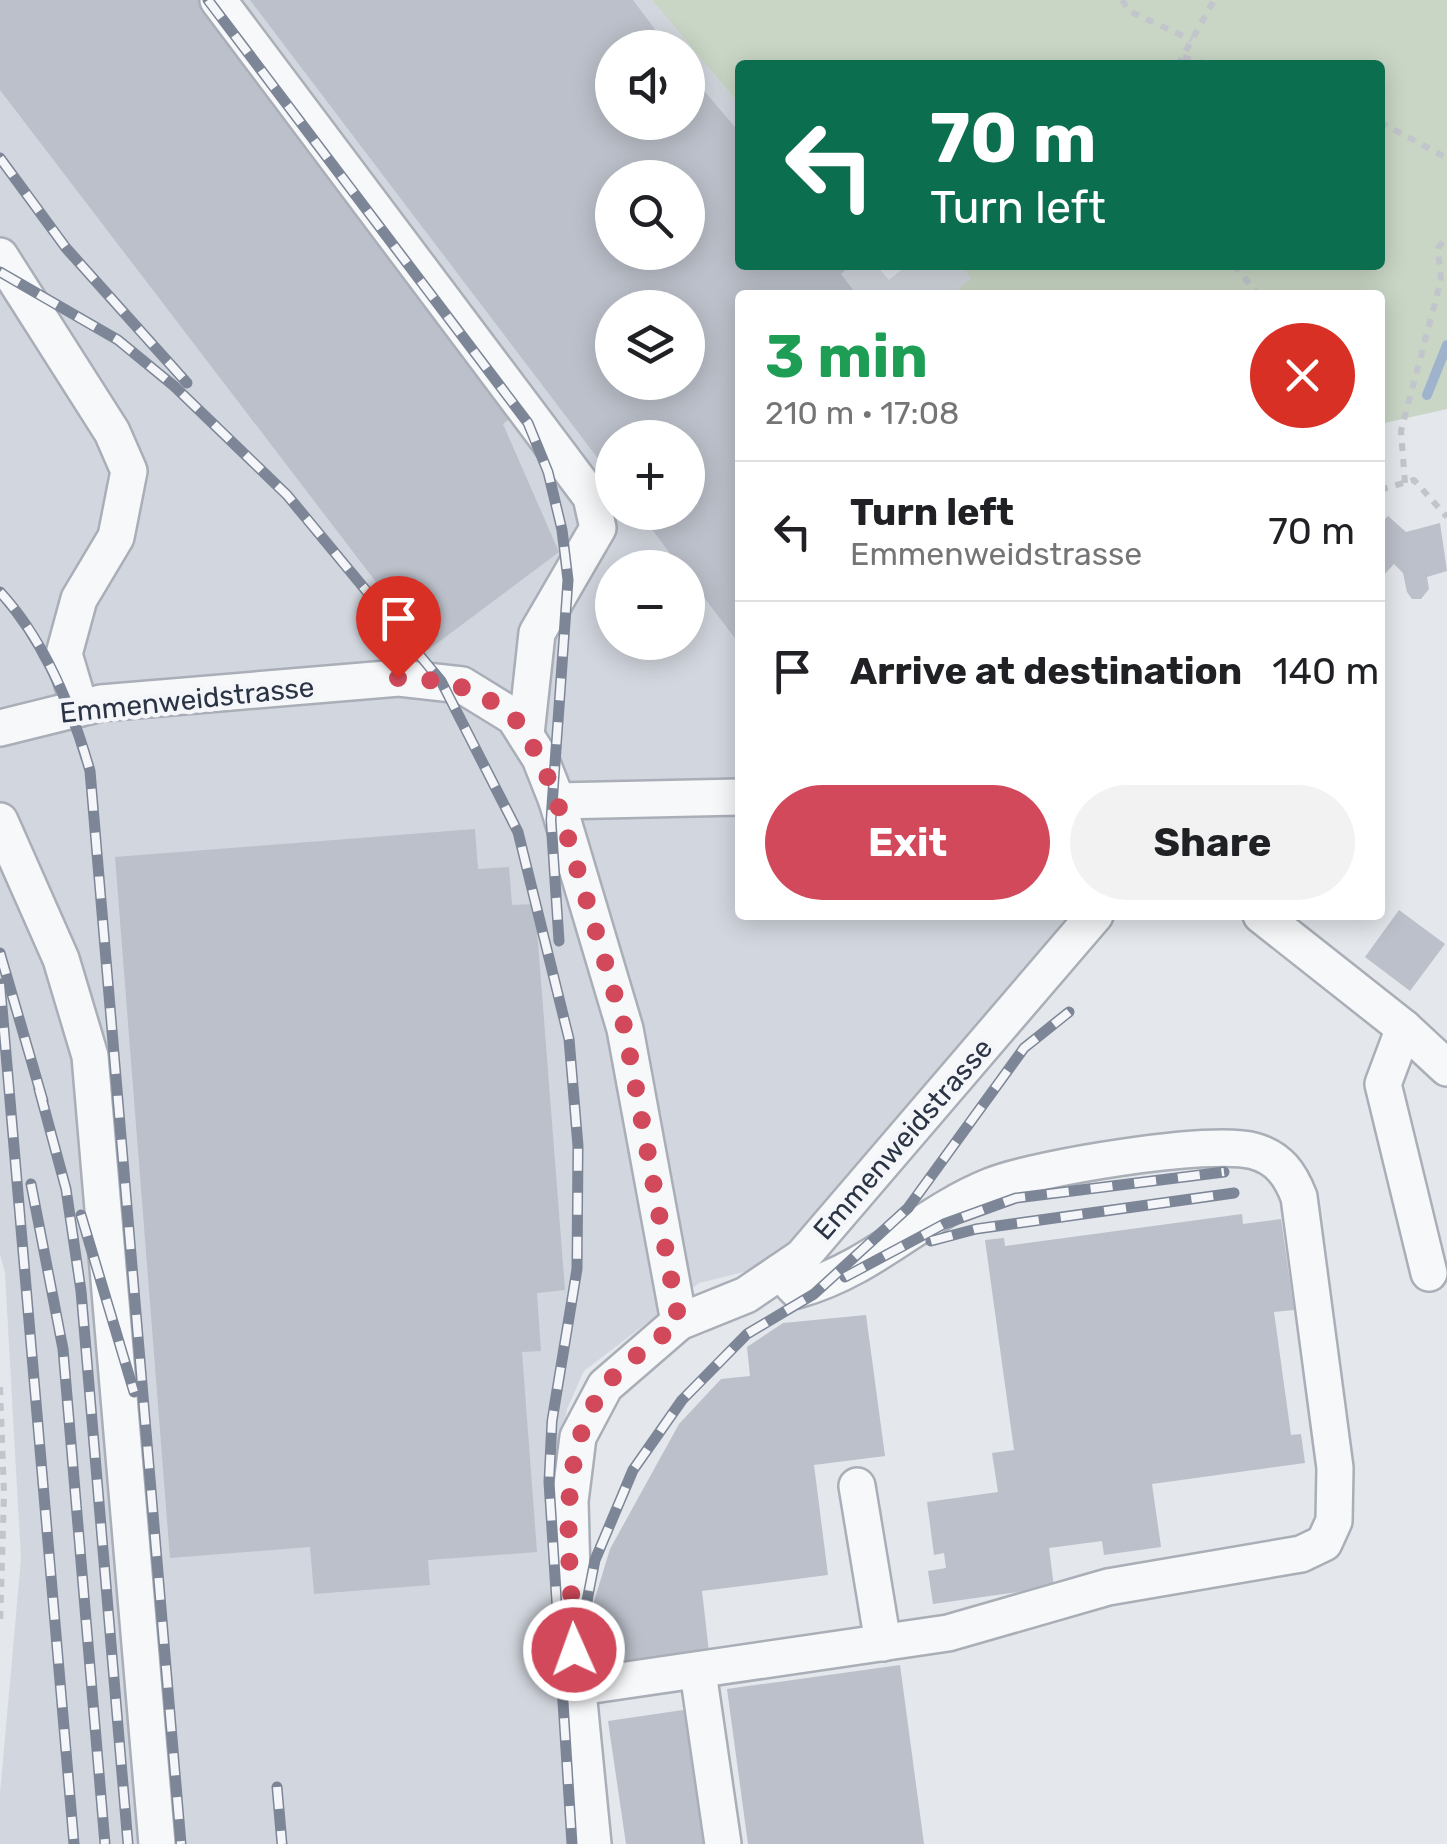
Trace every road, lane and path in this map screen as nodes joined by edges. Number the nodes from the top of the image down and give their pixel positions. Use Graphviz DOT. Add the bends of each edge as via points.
graph roads {
  1 [pos="218,0"];
  2 [pos="1122,0"];
  3 [pos="1214,0"];
  4 [pos="1192,40"];
  5 [pos="1183,57"];
  6 [pos="1181,60"];
  7 [pos="1193,60"];
  8 [pos="1385,125"];
  9 [pos="1447,158"];
  10 [pos="1447,237"];
  11 [pos="0,256"];
  12 [pos="1238,270"];
  13 [pos="1254,290"];
  14 [pos="1405,483"];
  15 [pos="1385,489"];
  16 [pos="1447,517"];
  17 [pos="80,708"];
  18 [pos="0,728"];
  19 [pos="526,734"];
  20 [pos="735,797"];
  21 [pos="557,801"];
  22 [pos="0,822"];
  23 [pos="1091,920"];
  24 [pos="1267,920"];
  25 [pos="1404,1028"];
  26 [pos="1447,1068"];
  27 [pos="780,1272"];
  28 [pos="1429,1273"];
  29 [pos="679,1322"];
  30 [pos="0,1387"];
  31 [pos="857,1486"];
  32 [pos="0,1625"];
  33 [pos="883,1643"];
  34 [pos="698,1672"];
  35 [pos="579,1687"];
  36 [pos="157,1844"];
  37 [pos="593,1844"];
  38 [pos="723,1844"];
  1 -- 19 [label="street" via="591,497 598,528 537,633"];
  2 -- 4 [label="path" via="1129,11"];
  3 -- 4 [label="path"];
  4 -- 5 [label="path"];
  5 -- 6 [label="path"];
  5 -- 7 [label="path"];
  8 -- 9 [label="path"];
  10 -- 14 [label="path" via="1438,248 1440,280 1401,431"];
  11 -- 17 [label="street" via="112,432 129,471 116,537 79,599 64,654"];
  12 -- 13 [label="path"];
  14 -- 15 [label="path"];
  14 -- 16 [label="path" via="1414,480"];
  17 -- 18 [label="street, Emmenweidstrasse"];
  17 -- 19 [label="street, Emmenweidstrasse" via="412,679 478,692"];
  19 -- 21 [label="street, Emmenweidstrasse"];
  20 -- 21 [label="street"];
  21 -- 29 [label="street, Emmenweidstrasse" via="625,1029"];
  22 -- 36 [label="street" via="60,959 90,1056"];
  23 -- 27 [label="street, Emmenweidstrasse" via="802,1257"];
  24 -- 25 [label="street"];
  25 -- 26 [label="street"];
  25 -- 28 [label="street" via="1383,1084"];
  27 -- 29 [label="street, Emmenweidstrasse" via="746,1295"];
  27 -- 33 [label="street" via="797,1290 838,1279 991,1186 1065,1168 1228,1146 1257,1151 1288,1170 1299,1197 1335,1468 1334,1521 1324,1543 1300,1554 1108,1587 948,1633"];
  29 -- 35 [label="street, Emmenweidstrasse" via="606,1386 578,1438 570,1501"];
  30 -- 32 [label="path"];
  31 -- 33 [label="street"];
  33 -- 34 [label="street"];
  34 -- 35 [label="street"];
  34 -- 38 [label="street"];
  35 -- 37 [label="street, Emmenweidstrasse"];
}
